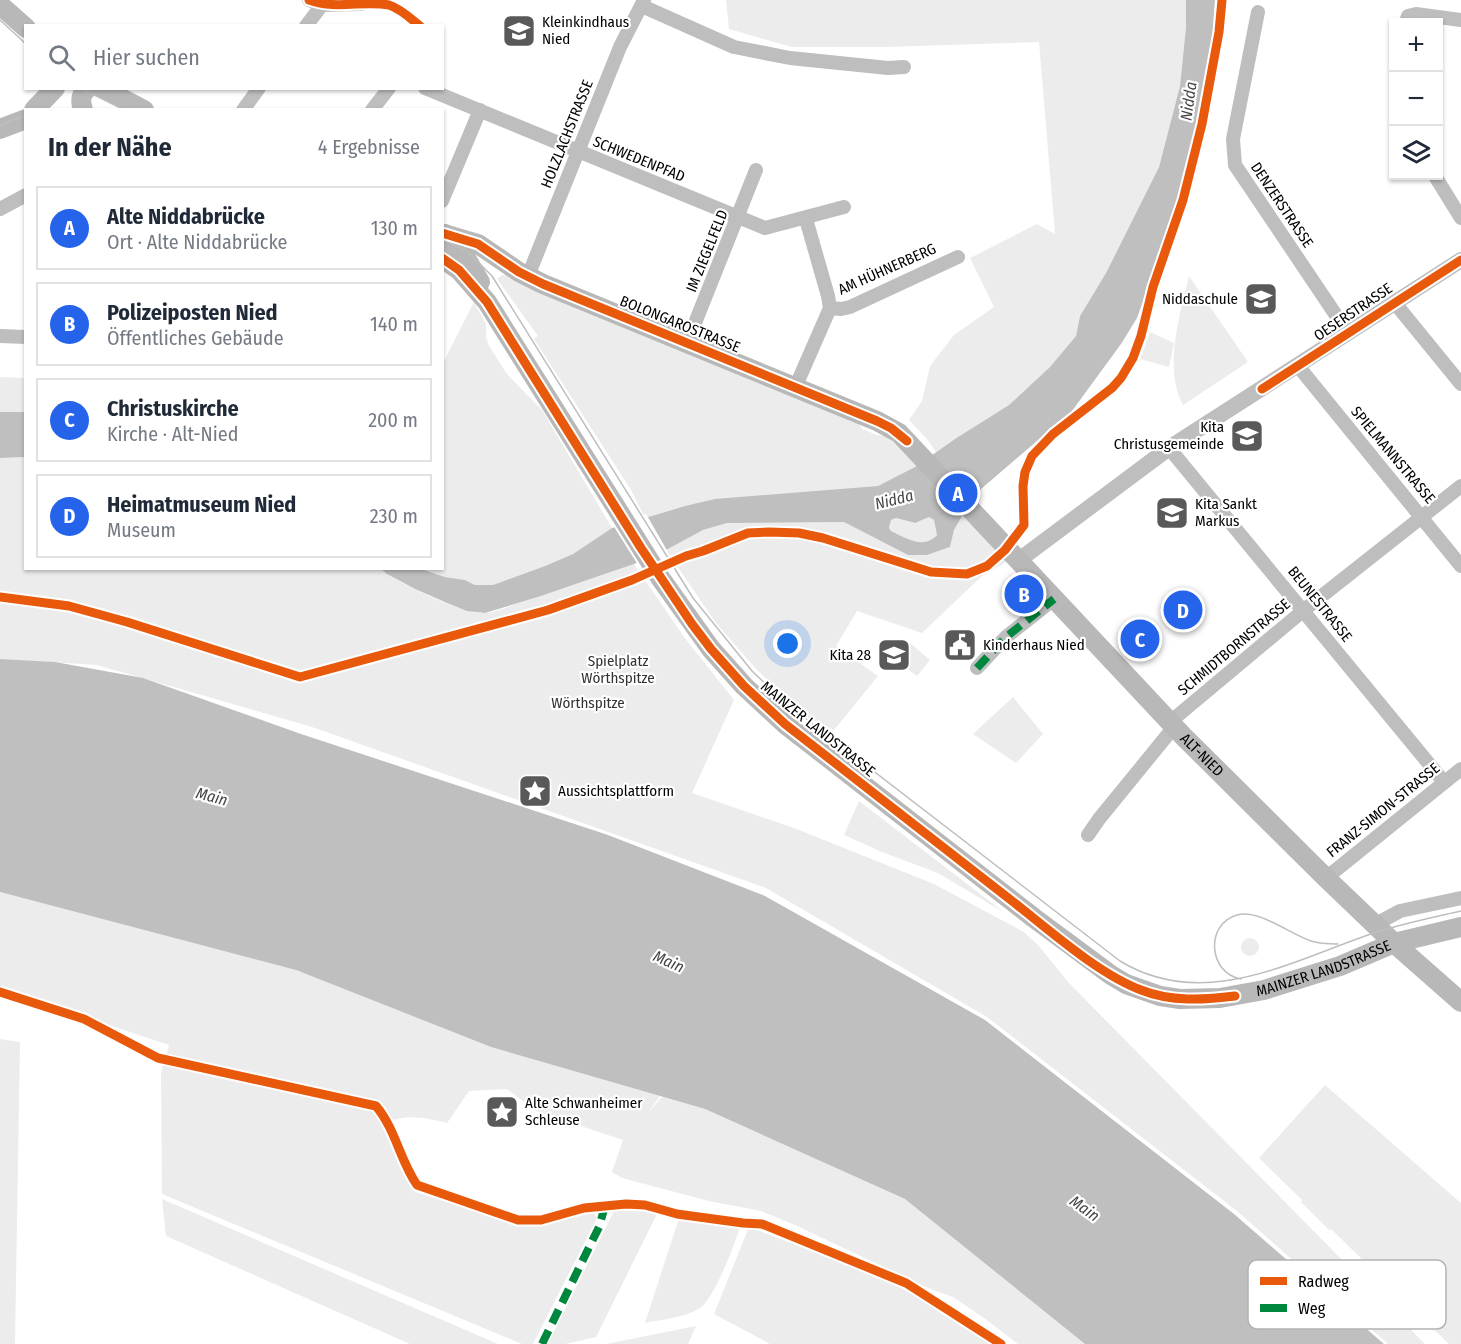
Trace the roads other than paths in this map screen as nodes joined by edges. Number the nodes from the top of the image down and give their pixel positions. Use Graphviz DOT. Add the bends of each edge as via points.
graph roads {
  1 [pos="316,2"];
  2 [pos="643,3"];
  3 [pos="362,4"];
  4 [pos="0,5"];
  5 [pos="1258,12"];
  6 [pos="1409,18"];
  7 [pos="1461,20"];
  8 [pos="307,24"];
  9 [pos="24,26"];
  10 [pos="904,67"];
  11 [pos="53,90"];
  12 [pos="85,90"];
  13 [pos="106,90"];
  14 [pos="258,90"];
  15 [pos="387,90"];
  16 [pos="430,90"];
  17 [pos="34,108"];
  18 [pos="83,108"];
  19 [pos="140,108"];
  20 [pos="244,108"];
  21 [pos="374,108"];
  22 [pos="480,110"];
  23 [pos="24,117"];
  24 [pos="0,129"];
  25 [pos="578,152"];
  26 [pos="756,170"];
  27 [pos="1437,180"];
  28 [pos="24,196"];
  29 [pos="444,196"];
  30 [pos="844,207"];
  31 [pos="0,209"];
  32 [pos="738,217"];
  33 [pos="1461,218"];
  34 [pos="806,219"];
  35 [pos="444,233"];
  36 [pos="444,234"];
  37 [pos="444,257"];
  38 [pos="958,257"];
  39 [pos="444,259"];
  40 [pos="1461,260"];
  41 [pos="488,267"];
  42 [pos="524,274"];
  43 [pos="487,302"];
  44 [pos="1394,302"];
  45 [pos="830,308"];
  46 [pos="1348,333"];
  47 [pos="0,336"];
  48 [pos="24,337"];
  49 [pos="687,343"];
  50 [pos="1298,366"];
  51 [pos="1461,384"];
  52 [pos="795,388"];
  53 [pos="1169,448"];
  54 [pos="1461,486"];
  55 [pos="1422,516"];
  56 [pos="1015,556"];
  57 [pos="1461,566"];
  58 [pos="1054,599"];
  59 [pos="1304,610"];
  60 [pos="977,668"];
  61 [pos="1172,724"];
  62 [pos="1461,769"];
  63 [pos="1444,782"];
  64 [pos="1088,835"];
  65 [pos="1326,878"];
  66 [pos="1461,898"];
  67 [pos="1376,924"];
  68 [pos="1461,927"];
  69 [pos="1394,943"];
  70 [pos="1461,1002"];
  1 -- 3 [label="street"];
  1 -- 8 [label="street"];
  2 -- 10 [label="street, HOLZLACHSTRASSE" via="734,47 790,58"];
  2 -- 25 [label="street, HOLZLACHSTRASSE" via="620,47"];
  4 -- 9 [label="main road"];
  5 -- 46 [label="street, DENZERSTRASSE" via="1233,139 1235,165"];
  6 -- 7 [label="street" via="1416,14"];
  11 -- 17 [label="main road"];
  12 -- 18 [label="main road" via="81,98"];
  13 -- 19 [label="main road"];
  14 -- 20 [label="street"];
  15 -- 21 [label="street"];
  16 -- 22 [label="street, SCHWEDENPFAD"];
  22 -- 25 [label="street, SCHWEDENPFAD"];
  22 -- 29 [label="street"];
  23 -- 24 [label="main road"];
  25 -- 32 [label="street, SCHWEDENPFAD"];
  25 -- 42 [label="street, HOLZLACHSTRASSE"];
  26 -- 32 [label="street, IM ZIEGELFELD"];
  27 -- 33 [label="street"];
  28 -- 31 [label="street"];
  30 -- 34 [label="street, SCHWEDENPFAD"];
  32 -- 34 [label="street, SCHWEDENPFAD" via="765,228"];
  32 -- 49 [label="street, IM ZIEGELFELD"];
  34 -- 45 [label="street"];
  35 -- 41 [label="main road" via="478,244"];
  36 -- 41 [label="main road"];
  37 -- 41 [label="main road"];
  38 -- 45 [label="street, AM HÜHNERBERG" via="850,307"];
  39 -- 43 [label="main road"];
  40 -- 44 [label="street, OESERSTRASSE"];
  41 -- 42 [label="main road"];
  41 -- 43 [label="main road"];
  42 -- 49 [label="main road, BOLONGAROSTRASSE"];
  43 -- 69 [label="main road, MAINZER LANDSTRASSE" via="661,579 711,649 744,687 772,713 1091,961 1126,984 1160,996 1220,998 1264,990 1325,971"];
  44 -- 46 [label="street, OESERSTRASSE"];
  44 -- 51 [label="street"];
  45 -- 52 [label="street"];
  46 -- 50 [label="street, OESERSTRASSE"];
  47 -- 48 [label="street"];
  49 -- 52 [label="main road, BOLONGAROSTRASSE"];
  50 -- 53 [label="street, OESERSTRASSE"];
  50 -- 55 [label="street, SPIELMANNSTRASSE"];
  52 -- 56 [label="main road, BOLONGAROSTRASSE" via="891,428"];
  53 -- 56 [label="street, OESERSTRASSE"];
  53 -- 59 [label="street, BEUNESTRASSE"];
  54 -- 55 [label="street, SCHMIDTBORNSTRASSE"];
  55 -- 57 [label="street, SPIELMANNSTRASSE"];
  55 -- 59 [label="street, SCHMIDTBORNSTRASSE"];
  56 -- 58 [label="main road, ALT-NIED"];
  58 -- 60 [label="street" via="1006,637"];
  58 -- 61 [label="main road, ALT-NIED"];
  59 -- 61 [label="street, SCHMIDTBORNSTRASSE"];
  59 -- 63 [label="street, BEUNESTRASSE"];
  61 -- 64 [label="street, SCHMIDTBORNSTRASSE"];
  61 -- 65 [label="main road, ALT-NIED"];
  62 -- 63 [label="street, FRANZ-SIMON-STRASSE"];
  63 -- 65 [label="street, FRANZ-SIMON-STRASSE"];
  65 -- 67 [label="main road, ALT-NIED"];
  66 -- 67 [label="street, MAINZER LANDSTRASSE" via="1400,911"];
  67 -- 69 [label="main road, ALT-NIED"];
  68 -- 69 [label="main road, MAINZER LANDSTRASSE"];
  69 -- 70 [label="main road, ALT-NIED"];
}
